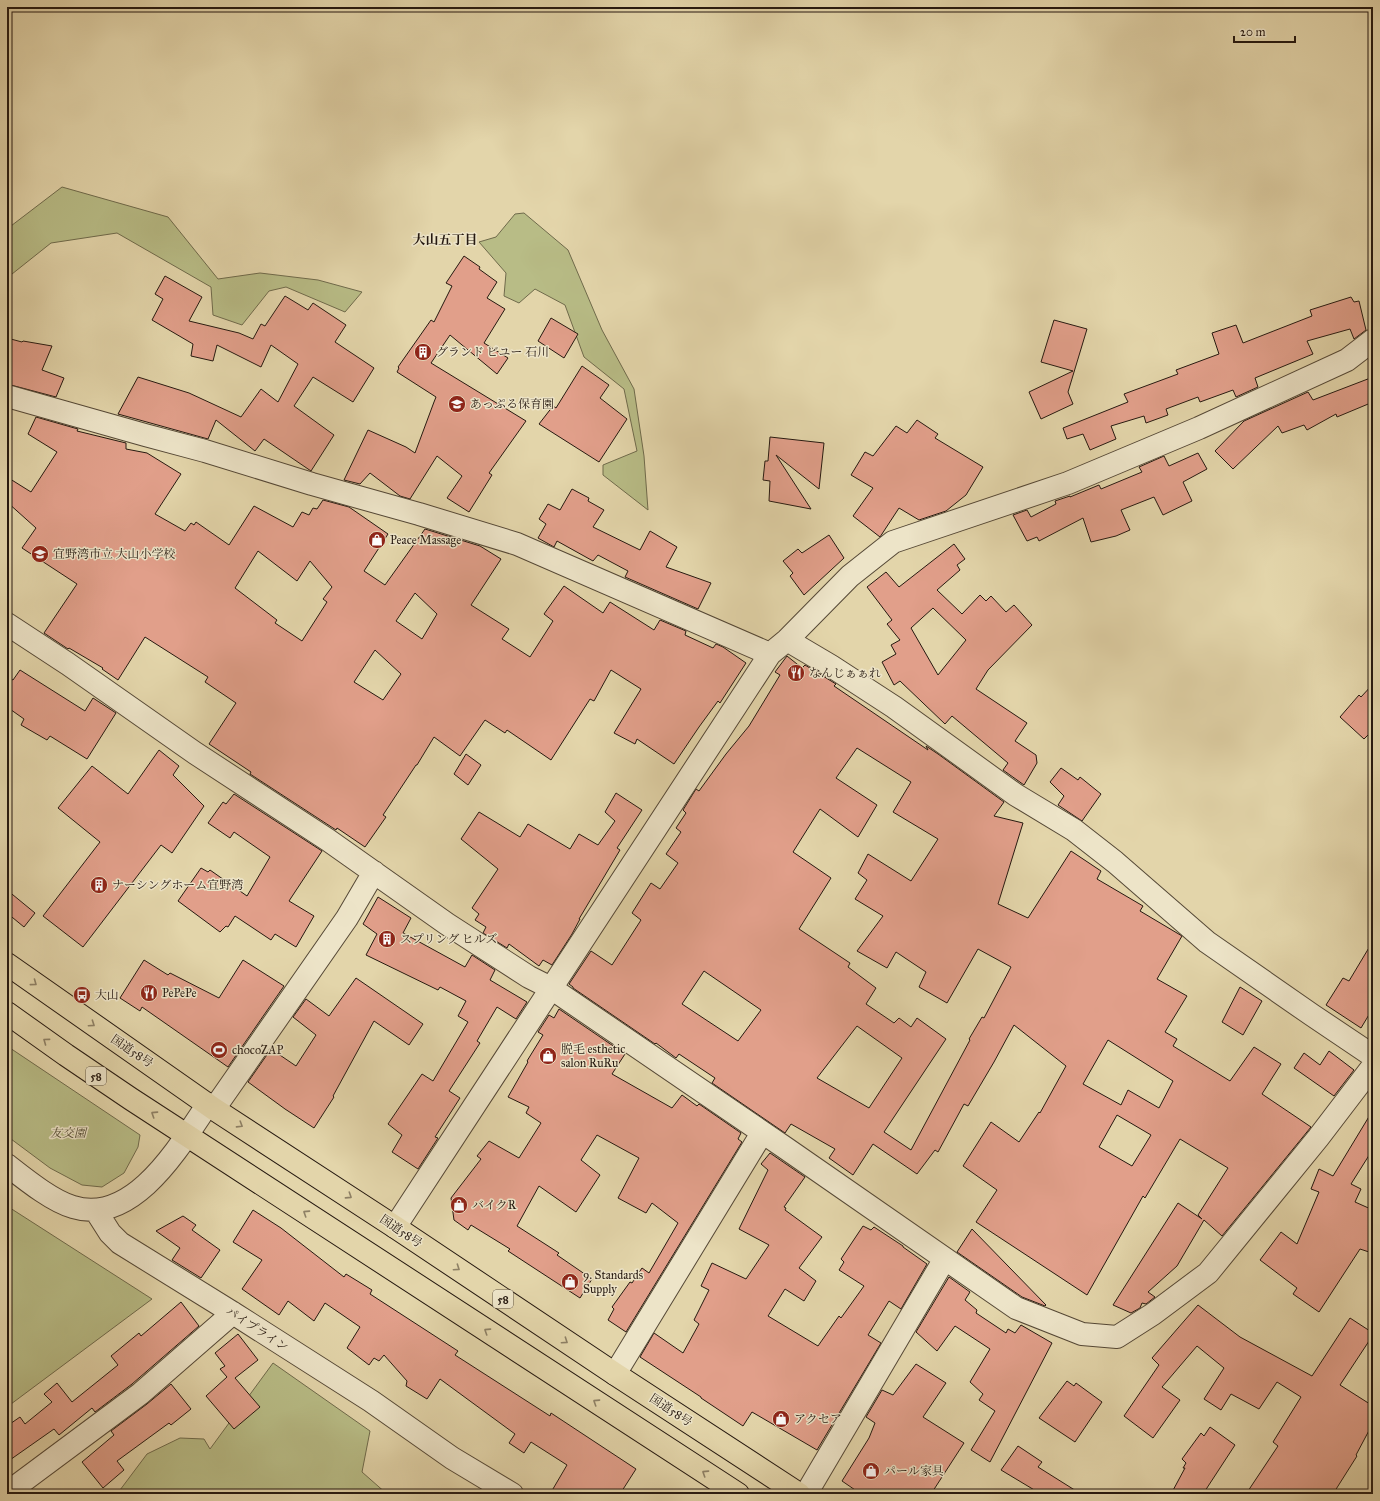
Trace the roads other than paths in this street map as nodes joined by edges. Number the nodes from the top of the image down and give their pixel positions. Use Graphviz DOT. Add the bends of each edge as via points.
graph roads {
  1 [pos="1373,340"];
  2 [pos="7,396"];
  3 [pos="7,624"];
  4 [pos="787,640"];
  5 [pos="770,654"];
  6 [pos="374,872"];
  7 [pos="7,964"];
  8 [pos="551,988"];
  9 [pos="7,1013"];
  10 [pos="1373,1056"];
  11 [pos="1373,1066"];
  12 [pos="211,1107"];
  13 [pos="762,1132"];
  14 [pos="187,1135"];
  15 [pos="7,1165"];
  16 [pos="96,1211"];
  17 [pos="395,1227"];
  18 [pos="944,1260"];
  19 [pos="233,1313"];
  20 [pos="615,1374"];
  21 [pos="7,1493"];
  22 [pos="512,1494"];
  23 [pos="738,1494"];
  24 [pos="799,1494"];
  25 [pos="806,1494"];
  1 -- 4 [label="street" via="1347,360 1192,431 1068,483 893,542 850,576"];
  2 -- 5 [label="street" via="205,451 518,544"];
  3 -- 6 [label="street"];
  4 -- 5 [label="street"];
  4 -- 10 [label="street" via="894,707 1016,795 1074,830 1207,942"];
  5 -- 8 [label="street"];
  6 -- 8 [label="street" via="447,924 529,977"];
  6 -- 12 [label="street" via="347,918"];
  7 -- 12 [label="highway, 国道58号 / 58, one-way"];
  8 -- 13 [label="street"];
  8 -- 17 [label="street"];
  14 -- 9 [label="highway, 58, one-way"];
  11 -- 18 [label="street" via="1208,1273 1159,1310 1117,1337 1082,1334 1016,1308"];
  12 -- 14 [label="street"];
  12 -- 17 [label="highway, 国道58号 / 58, one-way"];
  13 -- 18 [label="street"];
  13 -- 20 [label="street"];
  14 -- 16 [label="street" via="174,1154 135,1195 114,1206"];
  23 -- 14 [label="highway, 58, one-way"];
  15 -- 16 [label="street" via="46,1193 73,1207"];
  16 -- 19 [label="street, パイプライン" via="120,1243"];
  17 -- 20 [label="highway, 国道58号 / 58, one-way"];
  18 -- 25 [label="street"];
  19 -- 21 [label="street" via="140,1394"];
  19 -- 22 [label="street, パイプライン" via="370,1401 452,1458"];
  20 -- 24 [label="highway, 国道58号 / 58"];
}
